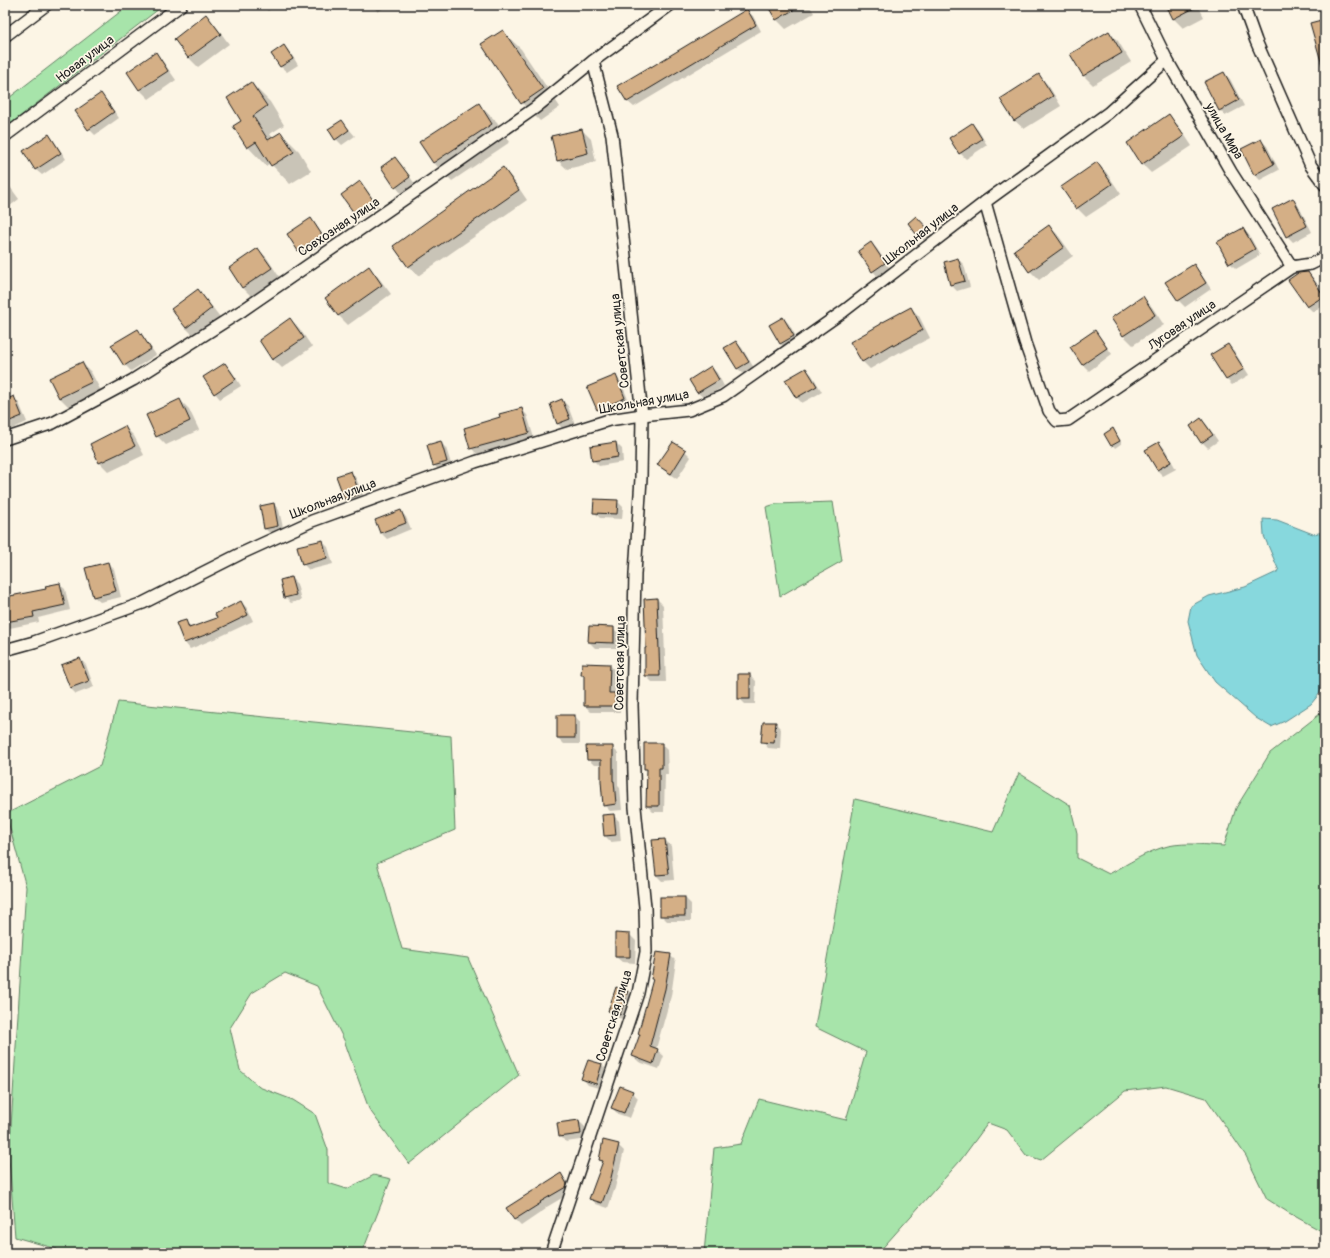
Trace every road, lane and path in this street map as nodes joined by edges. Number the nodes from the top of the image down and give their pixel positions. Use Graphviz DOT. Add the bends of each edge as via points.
graph roads {
  1 [pos="46,5"];
  2 [pos="181,5"];
  3 [pos="670,5"];
  4 [pos="1140,5"];
  5 [pos="1243,5"];
  6 [pos="5,36"];
  7 [pos="1167,60"];
  8 [pos="593,61"];
  9 [pos="5,136"];
  10 [pos="1325,184"];
  11 [pos="985,202"];
  12 [pos="1325,257"];
  13 [pos="1292,267"];
  14 [pos="642,415"];
  15 [pos="5,439"];
  16 [pos="5,650"];
  17 [pos="551,1253"];
  1 -- 6 [label="street"];
  2 -- 9 [label="street, Новая улица"];
  3 -- 8 [label="street, Совхозная улица"];
  4 -- 7 [label="street, улица Мира"];
  5 -- 10 [label="street" via="1256,41 1311,166"];
  7 -- 11 [label="street, Школьная улица" via="1108,112"];
  7 -- 13 [label="street, улица Мира" via="1231,172"];
  8 -- 14 [label="street, Советская улица" via="612,134"];
  8 -- 15 [label="street, Совхозная улица" via="529,112 230,318 133,380 53,423"];
  11 -- 13 [label="street, Луговая улица" via="1024,343 1049,411 1057,421 1068,420"];
  11 -- 14 [label="street, Школьная улица" via="844,311 723,396 689,410"];
  12 -- 13 [label="street, Луговая улица" via="1311,264"];
  14 -- 16 [label="street, Школьная улица" via="609,420 475,462 312,521 143,602"];
  14 -- 17 [label="street, Советская улица" via="632,705 635,808 645,906 646,952 638,992"];
}
